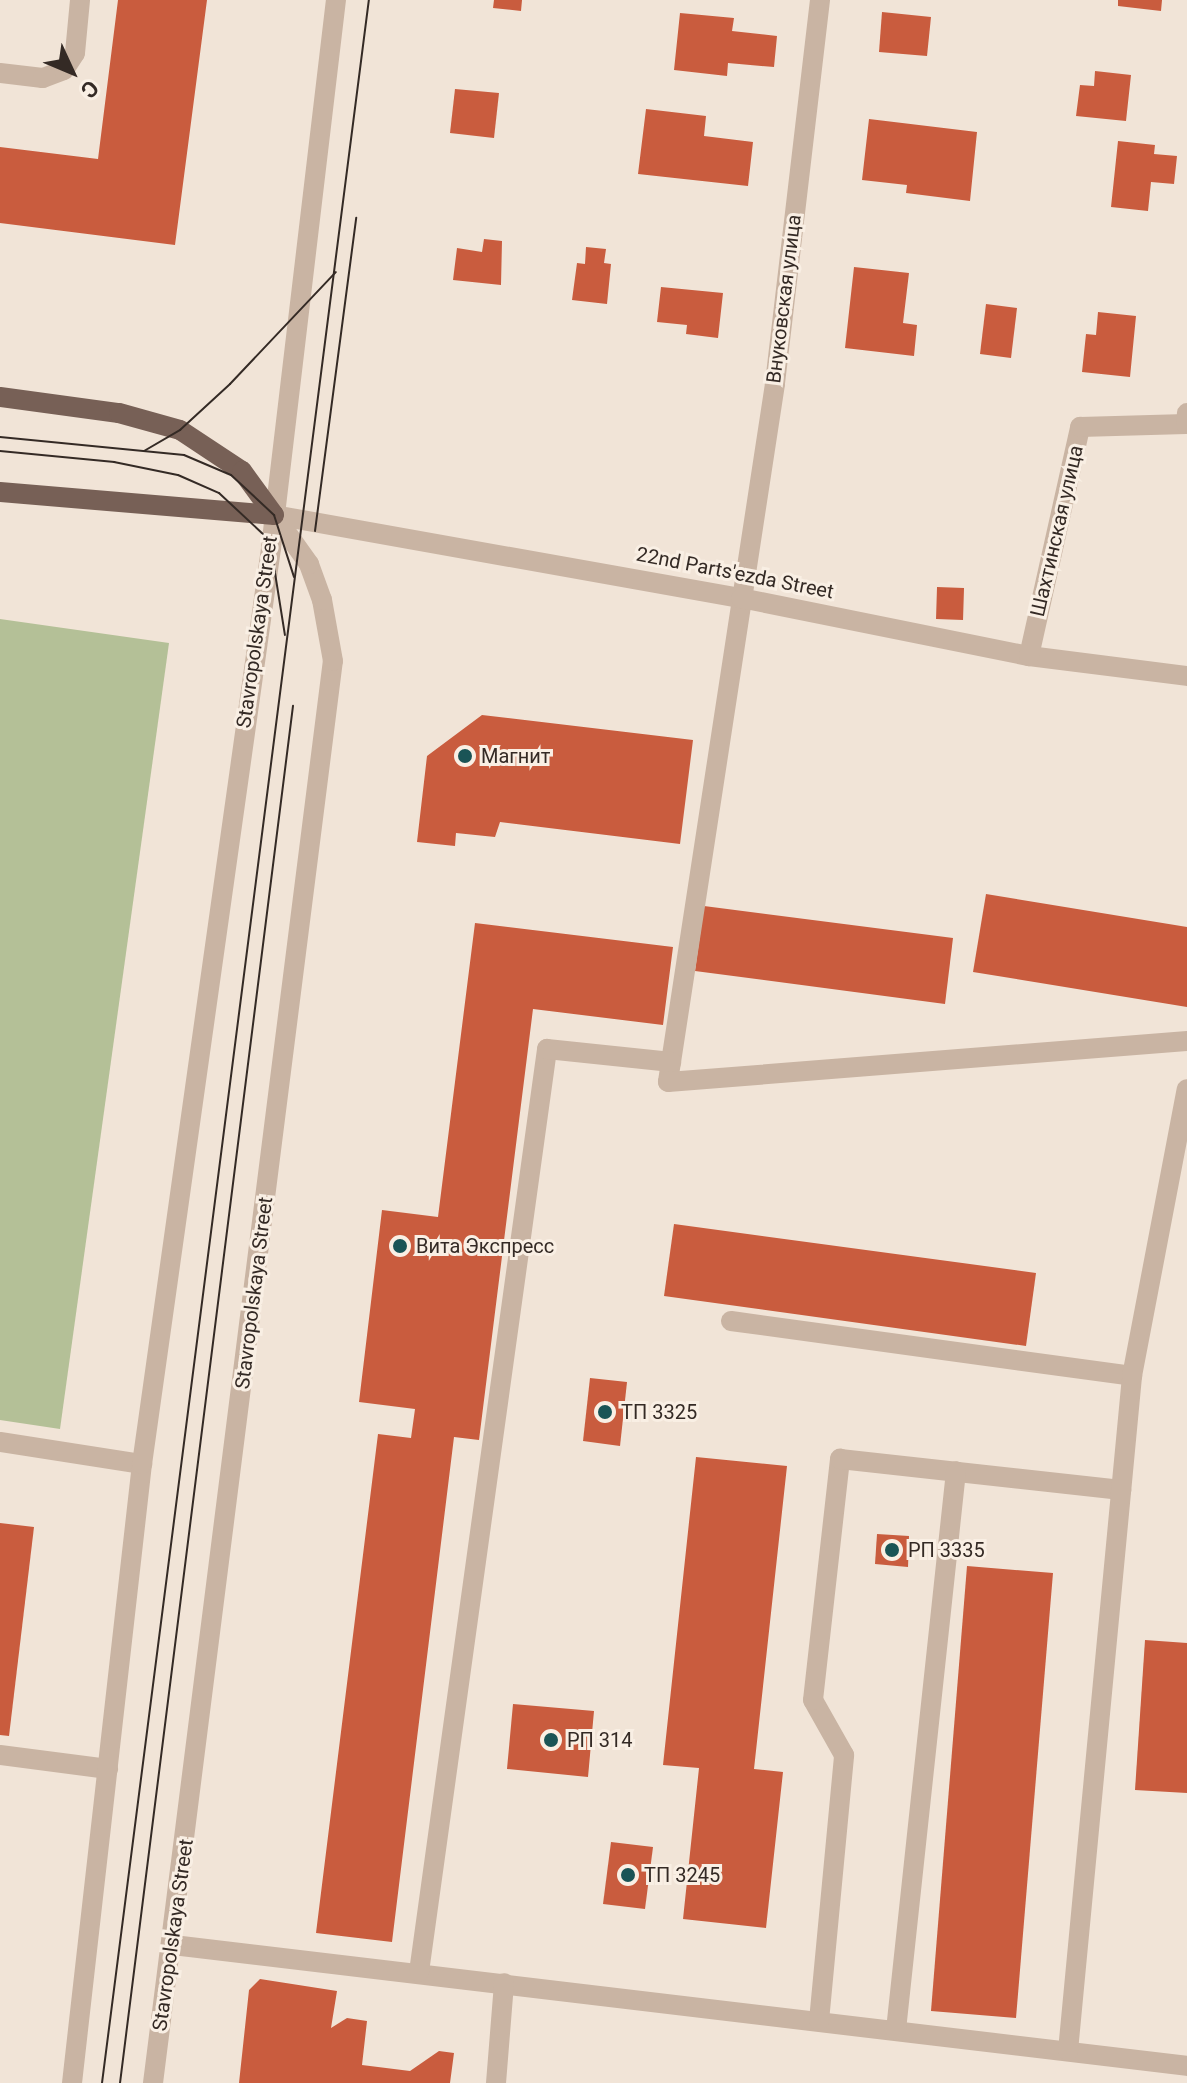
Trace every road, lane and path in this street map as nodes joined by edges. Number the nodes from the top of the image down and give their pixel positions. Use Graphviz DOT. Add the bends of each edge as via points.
graph roads {
  1 [pos="80,0"];
  2 [pos="336,0"];
  3 [pos="820,0"];
  4 [pos="0,73"];
  5 [pos="0,397"];
  6 [pos="1187,413"];
  7 [pos="0,492"];
  8 [pos="274,515"];
  9 [pos="741,598"];
  10 [pos="1029,656"];
  11 [pos="1187,676"];
  12 [pos="1187,1041"];
  13 [pos="671,1062"];
  14 [pos="1187,1089"];
  15 [pos="731,1321"];
  16 [pos="1132,1376"];
  17 [pos="0,1442"];
  18 [pos="142,1464"];
  19 [pos="956,1471"];
  20 [pos="1121,1490"];
  21 [pos="0,1755"];
  22 [pos="108,1769"];
  23 [pos="173,1945"];
  24 [pos="419,1972"];
  25 [pos="504,1983"];
  26 [pos="819,2021"];
  27 [pos="896,2030"];
  28 [pos="1068,2051"];
  29 [pos="1187,2066"];
  30 [pos="72,2083"];
  31 [pos="153,2083"];
  32 [pos="496,2083"];
  1 -- 4 [label="street" via="75,53 64,70 43,78"];
  2 -- 8 [label="street, Stavropolskaya Street"];
  3 -- 9 [label="street, Внуковская улица" via="775,384"];
  5 -- 8 [label="main road" via="119,413 180,430 242,471"];
  6 -- 10 [label="street, Шахтинская улица" via="1186,424 1080,427"];
  7 -- 8 [label="main road, 22nd Parts'ezda Street"];
  8 -- 9 [label="street, 22nd Parts'ezda Street"];
  8 -- 18 [label="street, Stavropolskaya Street"];
  8 -- 23 [label="street, Stavropolskaya Street" via="309,564 333,661"];
  9 -- 10 [label="street, 22nd Parts'ezda Street"];
  9 -- 13 [label="street, Внуковская улица"];
  10 -- 11 [label="street, 22nd Parts'ezda Street"];
  12 -- 13 [label="street" via="668,1082"];
  13 -- 24 [label="street" via="547,1049"];
  14 -- 16 [label="street"];
  15 -- 16 [label="street"];
  16 -- 20 [label="street"];
  17 -- 18 [label="street"];
  18 -- 22 [label="street, Stavropolskaya Street"];
  19 -- 20 [label="street"];
  19 -- 26 [label="street" via="840,1459 813,1700 844,1755"];
  19 -- 27 [label="street"];
  20 -- 28 [label="street"];
  21 -- 22 [label="street"];
  22 -- 30 [label="street, Stavropolskaya Street"];
  23 -- 24 [label="street"];
  23 -- 31 [label="street, Stavropolskaya Street"];
  24 -- 25 [label="street"];
  25 -- 26 [label="street"];
  25 -- 32 [label="street"];
  26 -- 27 [label="street"];
  27 -- 28 [label="street"];
  28 -- 29 [label="street"];
}
